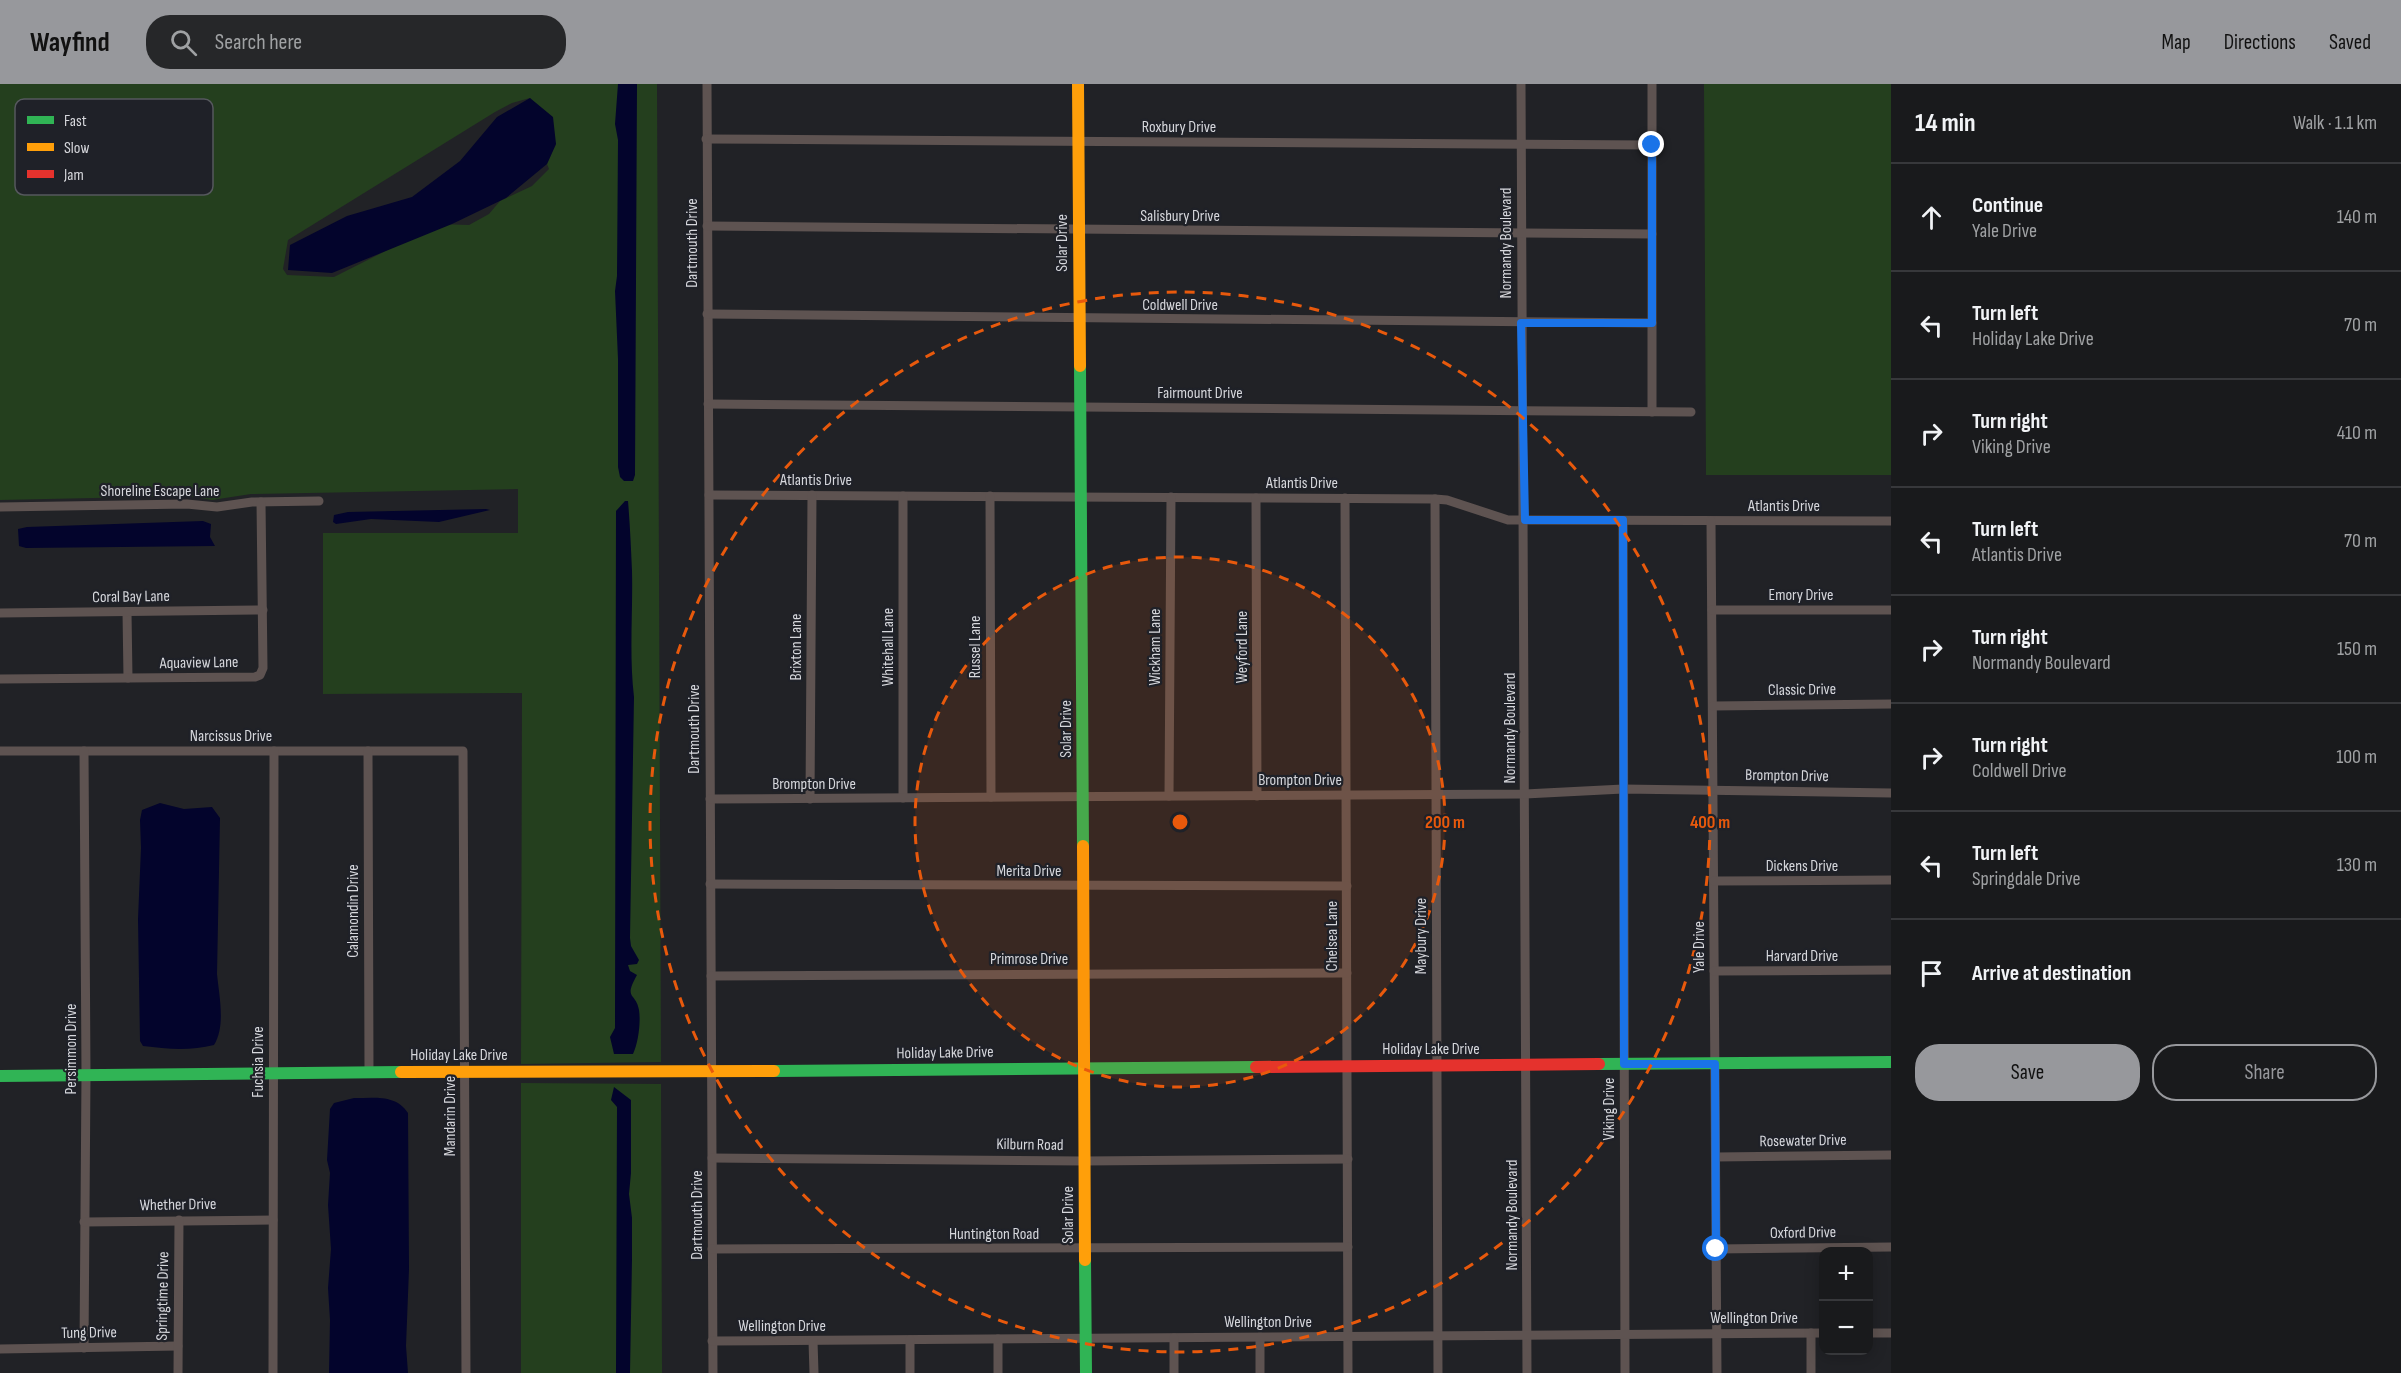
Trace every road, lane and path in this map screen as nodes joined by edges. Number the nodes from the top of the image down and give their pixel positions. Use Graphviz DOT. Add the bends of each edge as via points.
graph roads {
  1 [pos="707,84"];
  2 [pos="1078,84"];
  3 [pos="1521,84"];
  4 [pos="1652,84"];
  5 [pos="706,139"];
  6 [pos="1077,142"];
  7 [pos="1521,144"];
  8 [pos="1652,145"];
  9 [pos="707,226"];
  10 [pos="1078,230"];
  11 [pos="1521,233"];
  12 [pos="1652,234"];
  13 [pos="707,314"];
  14 [pos="1078,319"];
  15 [pos="1521,323"];
  16 [pos="1652,323"];
  17 [pos="708,404"];
  18 [pos="1079,408"];
  19 [pos="1522,410"];
  20 [pos="1652,412"];
  21 [pos="1692,412"];
  22 [pos="708,495"];
  23 [pos="812,495"];
  24 [pos="903,496"];
  25 [pos="990,496"];
  26 [pos="1082,497"];
  27 [pos="1171,497"];
  28 [pos="1256,498"];
  29 [pos="1345,498"];
  30 [pos="1435,499"];
  31 [pos="319,501"];
  32 [pos="261,502"];
  33 [pos="0,507"];
  34 [pos="1525,520"];
  35 [pos="1623,520"];
  36 [pos="1711,521"];
  37 [pos="1891,521"];
  38 [pos="262,610"];
  39 [pos="1712,610"];
  40 [pos="1891,610"];
  41 [pos="128,612"];
  42 [pos="0,613"];
  43 [pos="128,678"];
  44 [pos="0,679"];
  45 [pos="1891,704"];
  46 [pos="1713,706"];
  47 [pos="0,751"];
  48 [pos="84,751"];
  49 [pos="274,751"];
  50 [pos="368,751"];
  51 [pos="463,751"];
  52 [pos="1623,789"];
  53 [pos="1714,789"];
  54 [pos="1891,793"];
  55 [pos="1525,794"];
  56 [pos="1347,795"];
  57 [pos="1436,795"];
  58 [pos="1170,796"];
  59 [pos="1257,796"];
  60 [pos="991,797"];
  61 [pos="1083,797"];
  62 [pos="903,798"];
  63 [pos="710,799"];
  64 [pos="810,799"];
  65 [pos="1891,880"];
  66 [pos="1714,881"];
  67 [pos="710,884"];
  68 [pos="1083,886"];
  69 [pos="1347,886"];
  70 [pos="1891,970"];
  71 [pos="1714,971"];
  72 [pos="1347,973"];
  73 [pos="1084,974"];
  74 [pos="711,976"];
  75 [pos="1891,1062"];
  76 [pos="1624,1064"];
  77 [pos="1715,1064"];
  78 [pos="1526,1065"];
  79 [pos="1347,1066"];
  80 [pos="1437,1066"];
  81 [pos="1083,1068"];
  82 [pos="273,1072"];
  83 [pos="369,1072"];
  84 [pos="465,1072"];
  85 [pos="711,1072"];
  86 [pos="86,1074"];
  87 [pos="0,1076"];
  88 [pos="1891,1155"];
  89 [pos="1716,1157"];
  90 [pos="712,1158"];
  91 [pos="1348,1159"];
  92 [pos="1084,1161"];
  93 [pos="179,1220"];
  94 [pos="273,1220"];
  95 [pos="84,1222"];
  96 [pos="1891,1246"];
  97 [pos="1348,1247"];
  98 [pos="712,1249"];
  99 [pos="1085,1249"];
  100 [pos="1716,1249"];
  101 [pos="1717,1333"];
  102 [pos="1810,1333"];
  103 [pos="1819,1333"];
  104 [pos="1873,1333"];
  105 [pos="1891,1333"];
  106 [pos="1625,1334"];
  107 [pos="1527,1335"];
  108 [pos="1438,1336"];
  109 [pos="1260,1337"];
  110 [pos="1348,1337"];
  111 [pos="1174,1338"];
  112 [pos="998,1339"];
  113 [pos="1086,1339"];
  114 [pos="910,1340"];
  115 [pos="712,1341"];
  116 [pos="813,1341"];
  117 [pos="178,1346"];
  118 [pos="84,1348"];
  119 [pos="0,1349"];
  120 [pos="178,1373"];
  121 [pos="273,1373"];
  122 [pos="466,1373"];
  123 [pos="713,1373"];
  124 [pos="814,1373"];
  125 [pos="910,1373"];
  126 [pos="998,1373"];
  127 [pos="1086,1373"];
  128 [pos="1174,1373"];
  129 [pos="1260,1373"];
  130 [pos="1348,1373"];
  131 [pos="1438,1373"];
  132 [pos="1527,1373"];
  133 [pos="1625,1373"];
  134 [pos="1717,1373"];
  135 [pos="1811,1373"];
  1 -- 5 [label="street, Dartmouth Drive"];
  2 -- 6 [label="street, Solar Drive"];
  3 -- 7 [label="street, Normandy Boulevard"];
  4 -- 8 [label="street"];
  5 -- 6 [label="street, Roxbury Drive"];
  5 -- 9 [label="street, Dartmouth Drive"];
  6 -- 7 [label="street, Roxbury Drive"];
  6 -- 10 [label="street, Solar Drive"];
  7 -- 8 [label="street, Roxbury Drive"];
  7 -- 11 [label="street, Normandy Boulevard"];
  8 -- 12 [label="street"];
  9 -- 10 [label="street, Salisbury Drive"];
  9 -- 13 [label="street, Dartmouth Drive"];
  10 -- 11 [label="street, Salisbury Drive"];
  10 -- 14 [label="street, Solar Drive"];
  11 -- 12 [label="street, Salisbury Drive"];
  11 -- 15 [label="street, Normandy Boulevard"];
  12 -- 16 [label="street"];
  13 -- 14 [label="street, Coldwell Drive"];
  13 -- 17 [label="street, Dartmouth Drive"];
  14 -- 15 [label="street, Coldwell Drive"];
  14 -- 18 [label="street, Solar Drive"];
  15 -- 16 [label="street, Coldwell Drive"];
  15 -- 19 [label="street, Normandy Boulevard"];
  16 -- 20 [label="street"];
  17 -- 18 [label="street, Fairmount Drive"];
  17 -- 22 [label="street, Dartmouth Drive"];
  18 -- 19 [label="street, Fairmount Drive"];
  18 -- 26 [label="street, Solar Drive"];
  19 -- 20 [label="street, Fairmount Drive"];
  19 -- 34 [label="street, Normandy Boulevard"];
  20 -- 21 [label="street, Fairmount Drive"];
  22 -- 23 [label="street, Atlantis Drive"];
  22 -- 63 [label="street, Dartmouth Drive"];
  23 -- 24 [label="street, Atlantis Drive"];
  23 -- 64 [label="street, Brixton Lane"];
  24 -- 25 [label="street, Atlantis Drive"];
  24 -- 62 [label="street, Whitehall Lane"];
  25 -- 26 [label="street, Atlantis Drive"];
  25 -- 60 [label="street, Russel Lane"];
  26 -- 27 [label="street, Atlantis Drive"];
  26 -- 61 [label="street, Solar Drive"];
  27 -- 28 [label="street, Atlantis Drive"];
  27 -- 58 [label="street, Wickham Lane"];
  28 -- 29 [label="street, Atlantis Drive"];
  28 -- 59 [label="street, Weyford Lane"];
  29 -- 30 [label="street, Atlantis Drive"];
  29 -- 56 [label="street, Chelsea Lane"];
  30 -- 34 [label="street, Atlantis Drive" via="1508,520"];
  30 -- 57 [label="street, Maybury Drive"];
  31 -- 32 [label="street, Shoreline Escape Lane"];
  32 -- 33 [label="street, Shoreline Escape Lane" via="217,507"];
  32 -- 38 [label="street, Aquaview Lane"];
  34 -- 35 [label="street, Atlantis Drive"];
  34 -- 55 [label="street, Normandy Boulevard"];
  35 -- 36 [label="street, Atlantis Drive"];
  35 -- 52 [label="street, Viking Drive"];
  36 -- 37 [label="street, Atlantis Drive"];
  36 -- 39 [label="street, Yale Drive"];
  38 -- 41 [label="street, Coral Bay Lane"];
  38 -- 43 [label="street, Aquaview Lane" via="263,668 258,676"];
  39 -- 40 [label="street, Emory Drive"];
  39 -- 46 [label="street, Yale Drive"];
  41 -- 42 [label="street, Coral Bay Lane"];
  41 -- 43 [label="street"];
  43 -- 44 [label="street, Aquaview Lane"];
  45 -- 46 [label="street, Classic Drive"];
  46 -- 53 [label="street, Yale Drive"];
  47 -- 48 [label="street, Narcissus Drive"];
  48 -- 49 [label="street, Narcissus Drive"];
  48 -- 86 [label="street, Persimmon Drive"];
  49 -- 50 [label="street, Narcissus Drive"];
  49 -- 82 [label="street, Fuchsia Drive"];
  50 -- 51 [label="street, Narcissus Drive"];
  50 -- 83 [label="street, Calamondin Drive"];
  51 -- 84 [label="street, Mandarin Drive"];
  52 -- 53 [label="street, Brompton Drive"];
  52 -- 55 [label="street, Brompton Drive"];
  52 -- 76 [label="street, Viking Drive"];
  53 -- 54 [label="street, Brompton Drive"];
  53 -- 66 [label="street, Yale Drive"];
  55 -- 57 [label="street, Brompton Drive"];
  55 -- 78 [label="street, Normandy Boulevard"];
  56 -- 57 [label="street, Brompton Drive"];
  56 -- 59 [label="street, Brompton Drive"];
  56 -- 69 [label="street, Chelsea Lane"];
  57 -- 80 [label="street, Maybury Drive"];
  58 -- 59 [label="street, Brompton Drive"];
  58 -- 61 [label="street, Brompton Drive"];
  60 -- 61 [label="street, Brompton Drive"];
  60 -- 62 [label="street, Brompton Drive"];
  61 -- 68 [label="street, Solar Drive"];
  62 -- 64 [label="street, Brompton Drive"];
  63 -- 64 [label="street, Brompton Drive"];
  63 -- 67 [label="street, Dartmouth Drive"];
  65 -- 66 [label="street, Dickens Drive"];
  66 -- 71 [label="street, Yale Drive"];
  67 -- 68 [label="street, Merita Drive"];
  67 -- 74 [label="street, Dartmouth Drive"];
  68 -- 69 [label="street, Merita Drive"];
  68 -- 73 [label="street, Solar Drive"];
  69 -- 72 [label="street, Chelsea Lane"];
  70 -- 71 [label="street, Harvard Drive"];
  71 -- 77 [label="street, Yale Drive"];
  72 -- 73 [label="street, Primrose Drive"];
  72 -- 79 [label="street, Chelsea Lane"];
  73 -- 74 [label="street, Primrose Drive"];
  73 -- 81 [label="street, Solar Drive"];
  74 -- 85 [label="street, Dartmouth Drive"];
  75 -- 77 [label="street, Holiday Lake Drive"];
  76 -- 77 [label="street, Holiday Lake Drive"];
  76 -- 78 [label="street, Holiday Lake Drive"];
  76 -- 106 [label="street, Viking Drive"];
  77 -- 89 [label="street, Yale Drive"];
  78 -- 80 [label="street, Holiday Lake Drive"];
  78 -- 107 [label="street, Normandy Boulevard"];
  79 -- 80 [label="street, Holiday Lake Drive"];
  79 -- 81 [label="street, Holiday Lake Drive"];
  79 -- 91 [label="street, Chelsea Lane"];
  80 -- 108 [label="street, Maybury Drive"];
  81 -- 85 [label="street, Holiday Lake Drive"];
  81 -- 92 [label="street, Solar Drive"];
  82 -- 83 [label="street, Holiday Lake Drive"];
  82 -- 86 [label="street, Holiday Lake Drive"];
  82 -- 94 [label="street, Fuchsia Drive"];
  83 -- 84 [label="street, Holiday Lake Drive"];
  84 -- 85 [label="street, Holiday Lake Drive"];
  84 -- 122 [label="street, Mandarin Drive"];
  85 -- 90 [label="street, Dartmouth Drive"];
  86 -- 87 [label="street, Holiday Lake Drive"];
  86 -- 95 [label="street, Persimmon Drive"];
  88 -- 89 [label="street, Rosewater Drive"];
  89 -- 100 [label="street, Yale Drive"];
  90 -- 92 [label="street, Kilburn Road"];
  90 -- 98 [label="street, Dartmouth Drive"];
  91 -- 92 [label="street, Kilburn Road"];
  91 -- 97 [label="street, Chelsea Lane"];
  92 -- 99 [label="street, Solar Drive"];
  93 -- 94 [label="street, Whether Drive"];
  93 -- 95 [label="street, Whether Drive"];
  93 -- 117 [label="street, Springtime Drive"];
  94 -- 121 [label="street, Fuchsia Drive"];
  95 -- 118 [label="street, Persimmon Drive"];
  96 -- 100 [label="street, Oxford Drive"];
  97 -- 99 [label="street, Huntington Road"];
  97 -- 110 [label="street, Chelsea Lane"];
  98 -- 99 [label="street, Huntington Road"];
  98 -- 115 [label="street, Dartmouth Drive"];
  99 -- 113 [label="street, Solar Drive"];
  100 -- 101 [label="street, Yale Drive"];
  101 -- 102 [label="street, Wellington Drive"];
  101 -- 106 [label="street, Wellington Drive"];
  101 -- 134 [label="street, Yale Drive"];
  102 -- 103 [label="street, Wellington Drive"];
  102 -- 135 [label="street"];
  104 -- 105 [label="street"];
  106 -- 107 [label="street, Wellington Drive"];
  106 -- 133 [label="street, Viking Drive"];
  107 -- 108 [label="street, Wellington Drive"];
  107 -- 132 [label="street, Normandy Boulevard"];
  108 -- 110 [label="street, Wellington Drive"];
  108 -- 131 [label="street, Maybury Drive"];
  109 -- 110 [label="street, Wellington Drive"];
  109 -- 111 [label="street, Wellington Drive"];
  109 -- 129 [label="street"];
  110 -- 130 [label="street, Chelsea Lane"];
  111 -- 113 [label="street, Wellington Drive"];
  111 -- 128 [label="street"];
  112 -- 113 [label="street, Wellington Drive"];
  112 -- 114 [label="street, Wellington Drive"];
  112 -- 126 [label="street"];
  113 -- 127 [label="street, Solar Drive"];
  114 -- 116 [label="street, Wellington Drive"];
  114 -- 125 [label="street"];
  115 -- 116 [label="street, Wellington Drive"];
  115 -- 123 [label="street, Dartmouth Drive"];
  116 -- 124 [label="street"];
  117 -- 118 [label="street, Tung Drive"];
  117 -- 120 [label="street, Springtime Drive"];
  118 -- 119 [label="street, Tung Drive"];
}
